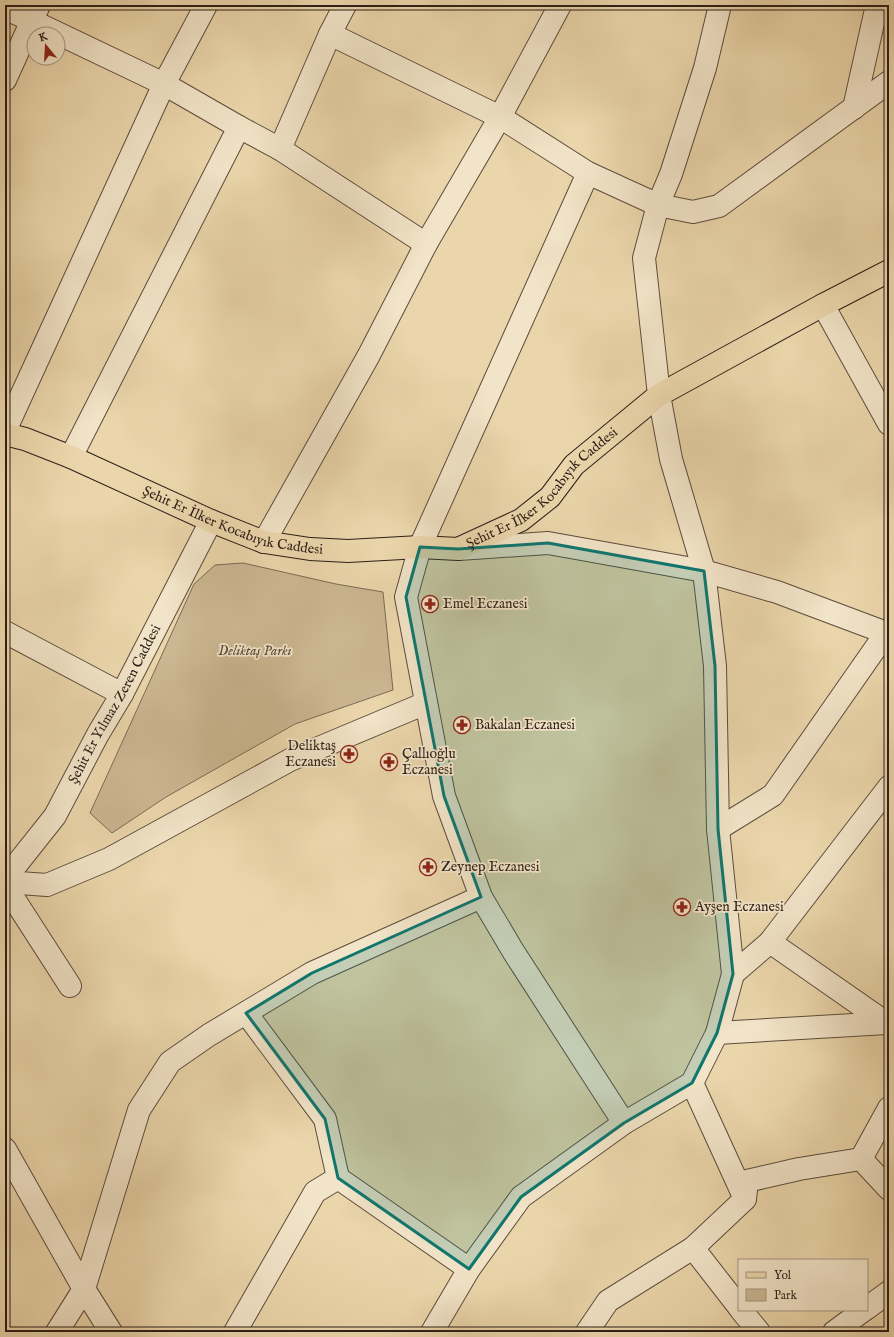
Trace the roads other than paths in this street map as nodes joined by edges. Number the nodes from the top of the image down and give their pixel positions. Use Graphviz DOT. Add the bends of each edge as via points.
graph roads {
  1 [pos="206,5"];
  2 [pos="345,5"];
  3 [pos="560,5"];
  4 [pos="720,5"];
  5 [pos="877,5"];
  6 [pos="5,8"];
  7 [pos="36,12"];
  8 [pos="330,34"];
  9 [pos="5,80"];
  10 [pos="889,82"];
  11 [pos="164,84"];
  12 [pos="854,108"];
  13 [pos="500,117"];
  14 [pos="239,127"];
  15 [pos="280,149"];
  16 [pos="588,173"];
  17 [pos="658,205"];
  18 [pos="426,244"];
  19 [pos="889,271"];
  20 [pos="823,305"];
  21 [pos="659,395"];
  22 [pos="889,424"];
  23 [pos="5,433"];
  24 [pos="71,457"];
  25 [pos="211,521"];
  26 [pos="264,542"];
  27 [pos="420,547"];
  28 [pos="458,549"];
  29 [pos="704,571"];
  30 [pos="5,632"];
  31 [pos="888,634"];
  32 [pos="122,694"];
  33 [pos="426,703"];
  34 [pos="889,787"];
  35 [pos="718,829"];
  36 [pos="5,879"];
  37 [pos="5,882"];
  38 [pos="5,885"];
  39 [pos="481,897"];
  40 [pos="770,942"];
  41 [pos="733,974"];
  42 [pos="70,986"];
  43 [pos="246,1013"];
  44 [pos="888,1024"];
  45 [pos="717,1033"];
  46 [pos="692,1083"];
  47 [pos="889,1108"];
  48 [pos="624,1123"];
  49 [pos="5,1149"];
  50 [pos="861,1159"];
  51 [pos="338,1178"];
  52 [pos="889,1189"];
  53 [pos="745,1199"];
  54 [pos="693,1248"];
  55 [pos="469,1269"];
  56 [pos="84,1289"];
  57 [pos="889,1292"];
  58 [pos="738,1306"];
  59 [pos="868,1307"];
  60 [pos="743,1311"];
  61 [pos="863,1311"];
  62 [pos="57,1332"];
  63 [pos="111,1332"];
  64 [pos="235,1332"];
  65 [pos="432,1332"];
  66 [pos="587,1332"];
  67 [pos="759,1332"];
  68 [pos="834,1332"];
  1 -- 11 [label="street"];
  2 -- 8 [label="street"];
  3 -- 13 [label="street"];
  4 -- 17 [label="street" via="705,68 671,174"];
  5 -- 12 [label="street"];
  6 -- 7 [label="street"];
  7 -- 9 [label="street"];
  7 -- 11 [label="street"];
  8 -- 13 [label="street"];
  8 -- 15 [label="street"];
  10 -- 12 [label="street"];
  11 -- 14 [label="street"];
  11 -- 23 [label="street"];
  12 -- 17 [label="street" via="719,206 693,212"];
  13 -- 16 [label="street"];
  13 -- 18 [label="street"];
  14 -- 15 [label="street"];
  14 -- 24 [label="street"];
  15 -- 18 [label="street"];
  16 -- 17 [label="street"];
  16 -- 27 [label="street"];
  17 -- 21 [label="street" via="644,258"];
  18 -- 26 [label="street" via="365,362"];
  19 -- 20 [label="main road, Şehit Er İlker Kocabıyık Caddesi"];
  20 -- 21 [label="main road, Şehit Er İlker Kocabıyık Caddesi"];
  20 -- 22 [label="street"];
  21 -- 28 [label="main road, Şehit Er İlker Kocabıyık Caddesi" via="574,465 550,497 521,520"];
  21 -- 29 [label="street" via="671,459"];
  23 -- 24 [label="main road, Şehit Er İlker Kocabıyık Caddesi"];
  24 -- 25 [label="main road, Şehit Er İlker Kocabıyık Caddesi"];
  25 -- 26 [label="main road, Şehit Er İlker Kocabıyık Caddesi"];
  25 -- 32 [label="street, Şehit Er Yılmaz Zeren Caddesi"];
  26 -- 27 [label="main road, Şehit Er İlker Kocabıyık Caddesi" via="310,549 348,551"];
  27 -- 28 [label="main road, Şehit Er İlker Kocabıyık Caddesi"];
  27 -- 33 [label="street" via="406,598"];
  28 -- 29 [label="street" via="548,543"];
  29 -- 31 [label="street" via="777,592"];
  29 -- 35 [label="street" via="715,666"];
  30 -- 32 [label="street"];
  31 -- 35 [label="street" via="773,795"];
  32 -- 36 [label="street, Şehit Er Yılmaz Zeren Caddesi" via="55,816"];
  33 -- 37 [label="street" via="290,760 109,859 47,885"];
  33 -- 39 [label="street" via="444,796"];
  34 -- 40 [label="street"];
  35 -- 41 [label="street"];
  38 -- 42 [label="street"];
  39 -- 43 [label="street" via="312,973"];
  39 -- 48 [label="street"];
  40 -- 41 [label="street"];
  40 -- 44 [label="street"];
  41 -- 45 [label="street"];
  43 -- 51 [label="street" via="325,1118"];
  43 -- 56 [label="street" via="170,1062 138,1110"];
  44 -- 45 [label="street"];
  45 -- 46 [label="street"];
  46 -- 48 [label="street"];
  46 -- 53 [label="street"];
  47 -- 50 [label="street"];
  48 -- 55 [label="street" via="521,1198"];
  49 -- 56 [label="street"];
  50 -- 52 [label="street"];
  50 -- 53 [label="street" via="747,1181"];
  51 -- 55 [label="street"];
  51 -- 64 [label="street" via="315,1192"];
  53 -- 54 [label="street"];
  54 -- 58 [label="street"];
  54 -- 66 [label="street" via="608,1301"];
  55 -- 65 [label="street"];
  56 -- 62 [label="street"];
  56 -- 63 [label="street"];
  57 -- 59 [label="street"];
  60 -- 67 [label="street"];
  61 -- 68 [label="street"];
}
